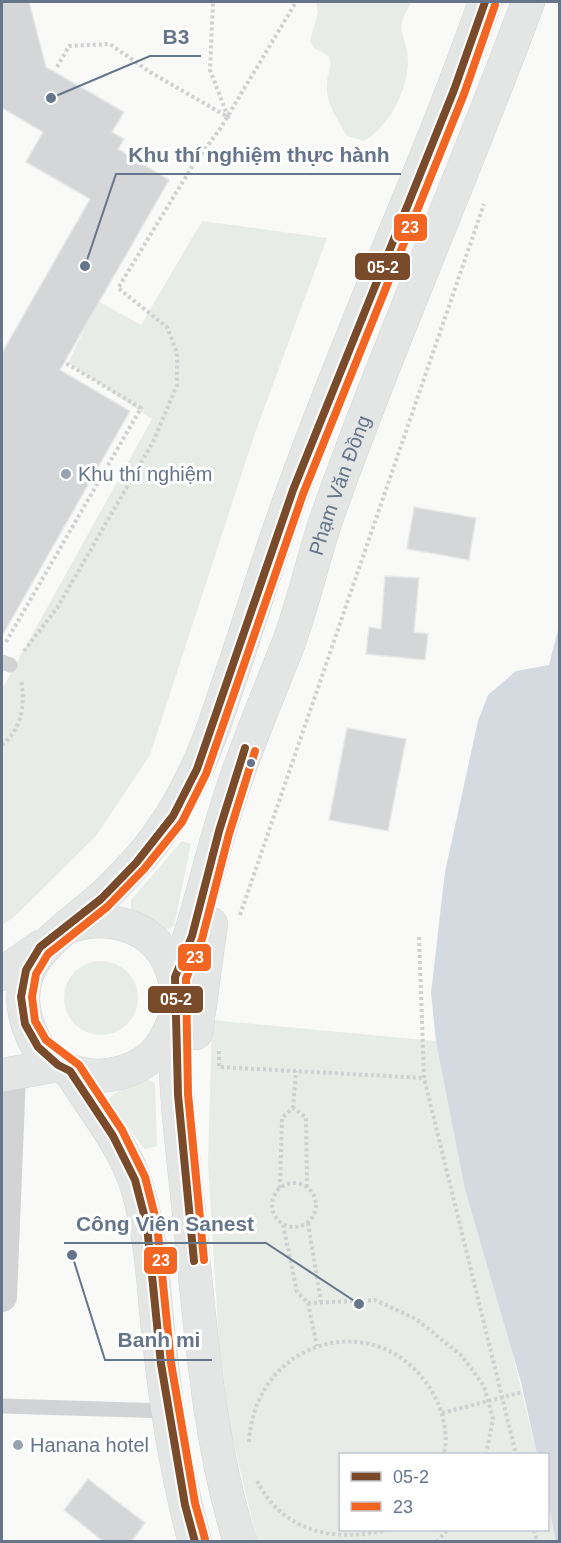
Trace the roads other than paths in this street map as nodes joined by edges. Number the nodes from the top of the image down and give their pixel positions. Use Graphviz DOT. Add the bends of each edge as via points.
graph roads {
  1 [pos="485,2"];
  2 [pos="528,2"];
  3 [pos="289,640"];
  4 [pos="49,939"];
  5 [pos="2,974"];
  6 [pos="175,977"];
  7 [pos="175,1018"];
  8 [pos="64,1068"];
  9 [pos="6,1075"];
  10 [pos="192,1245"];
  11 [pos="2,1297"];
  12 [pos="2,1407"];
  13 [pos="169,1411"];
  14 [pos="195,1542"];
  15 [pos="240,1542"];
  1 -- 4 [label="main road, Phạm Văn Đồng" via="454,90 293,490 197,769 173,816 136,863 101,899"];
  2 -- 3 [label="main road, Phạm Văn Đồng" via="377,383 327,519"];
  3 -- 6 [label="main road, Phạm Văn Đồng" via="247,742 192,936"];
  3 -- 10 [label="main road" via="237,814 214,911 198,1004 191,1114"];
  4 -- 5 [label="main road"];
  4 -- 6 [label="main road, Phạm Văn Đồng" via="81,922 105,920 128,925 165,955"];
  4 -- 8 [label="main road, Phạm Văn Đồng" via="26,970 22,1006 25,1024 38,1047"];
  6 -- 7 [label="main road, Phạm Văn Đồng"];
  7 -- 8 [label="main road, Phạm Văn Đồng" via="167,1038 153,1056 135,1068 114,1076 91,1077"];
  7 -- 10 [label="main road, Phạm Văn Đồng"];
  8 -- 9 [label="main road"];
  8 -- 13 [label="main road, Phạm Văn Đồng" via="113,1136 135,1180 147,1226"];
  9 -- 11 [label="street"];
  10 -- 15 [label="main road, Phạm Văn Đồng" via="200,1342 217,1447"];
  12 -- 13 [label="lane"];
  13 -- 14 [label="main road, Phạm Văn Đồng"];
}
